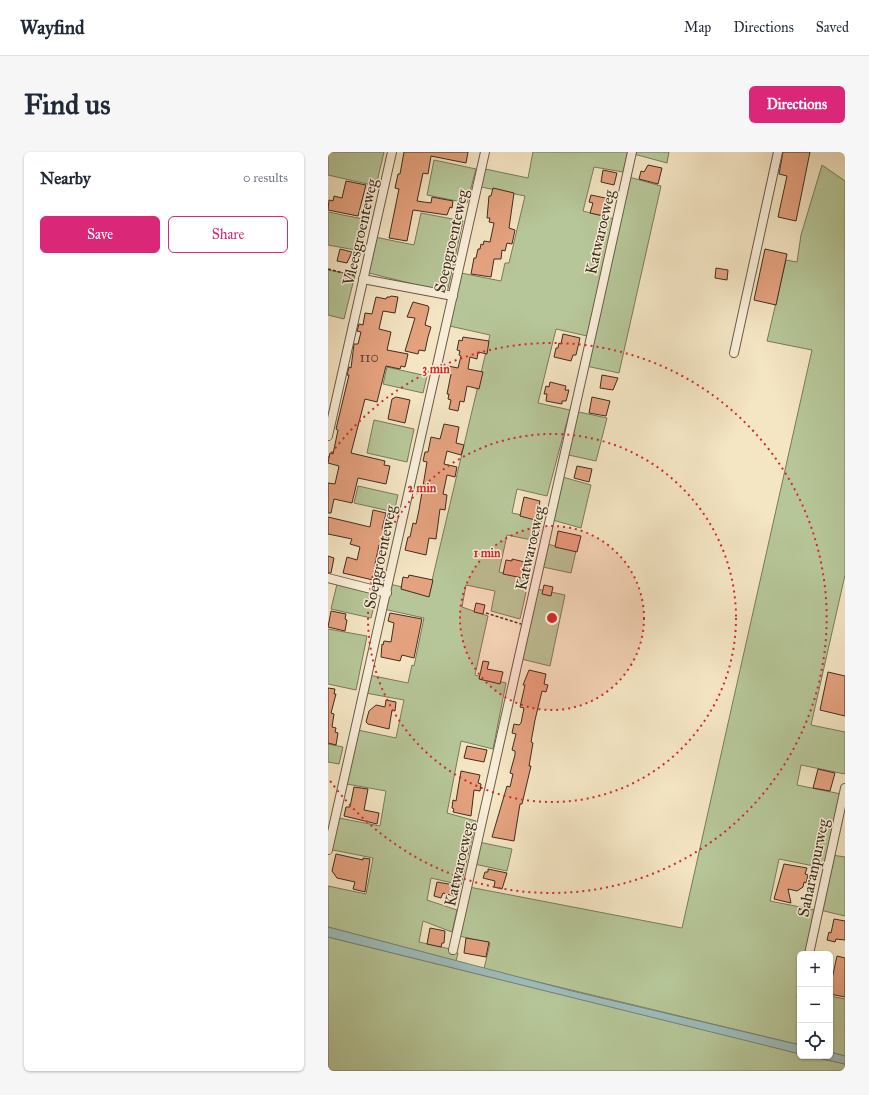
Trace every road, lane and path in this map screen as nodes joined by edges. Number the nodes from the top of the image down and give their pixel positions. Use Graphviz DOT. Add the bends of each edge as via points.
graph roads {
  1 [pos="392,152"];
  2 [pos="485,152"];
  3 [pos="632,152"];
  4 [pos="778,152"];
  5 [pos="328,269"];
  6 [pos="363,279"];
  7 [pos="453,296"];
  8 [pos="734,353"];
  9 [pos="328,436"];
  10 [pos="328,578"];
  11 [pos="387,593"];
  12 [pos="486,613"];
  13 [pos="526,625"];
  14 [pos="845,788"];
  15 [pos="328,850"];
  16 [pos="453,950"];
  17 [pos="810,951"];
  1 -- 6 [label="street, Vleesgroenteweg"];
  2 -- 7 [label="street, Soepgroenteweg"];
  3 -- 13 [label="street, Katwaroeweg" via="571,434"];
  4 -- 8 [label="street"];
  5 -- 6 [label="path"];
  6 -- 7 [label="street"];
  6 -- 9 [label="street, Vleesgroenteweg"];
  7 -- 11 [label="street, Soepgroenteweg"];
  10 -- 11 [label="street"];
  11 -- 15 [label="street, Soepgroenteweg"];
  12 -- 13 [label="path"];
  13 -- 16 [label="street, Katwaroeweg" via="500,752"];
  14 -- 17 [label="street, Saharanpurweg"];
}
